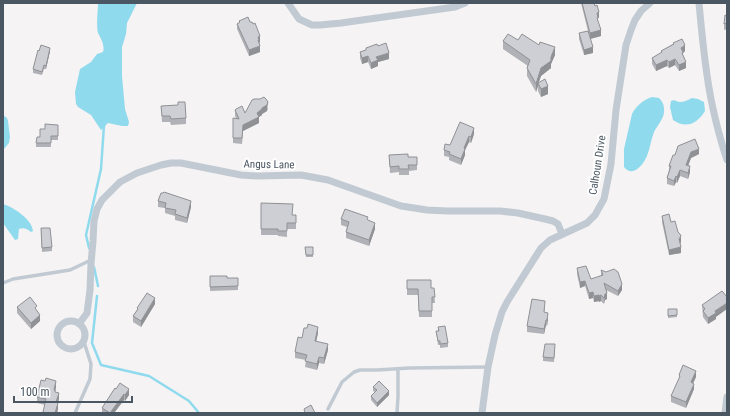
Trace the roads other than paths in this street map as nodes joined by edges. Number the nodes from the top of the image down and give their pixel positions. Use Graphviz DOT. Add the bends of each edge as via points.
graph roads {
  1 [pos="288,3"];
  2 [pos="465,3"];
  3 [pos="650,3"];
  4 [pos="699,3"];
  5 [pos="727,160"];
  6 [pos="562,234"];
  7 [pos="91,260"];
  8 [pos="3,284"];
  9 [pos="79,324"];
  10 [pos="84,342"];
  11 [pos="488,367"];
  12 [pos="398,369"];
  13 [pos="727,397"];
  14 [pos="328,410"];
  15 [pos="76,413"];
  16 [pos="398,413"];
  17 [pos="482,413"];
  18 [pos="725,413"];
  1 -- 2 [label="street" via="299,19 312,25 320,25 455,7"];
  3 -- 6 [label="street, Calhoun Drive" via="635,20 626,45 604,199 587,223"];
  4 -- 5 [label="street" via="712,103"];
  6 -- 7 [label="street, Angus Lane" via="558,224 553,221 518,213 500,210 414,209 328,180 301,175 241,175 171,163 136,173 120,182 102,200 94,221"];
  6 -- 11 [label="street, Calhoun Drive" via="541,248 507,302 498,322"];
  7 -- 8 [label="lane" via="70,270 18,278"];
  7 -- 9 [label="street, Angus Lane" via="87,313"];
  9 -- 10 [label="street" via="85,332"];
  9 -- 10 [label="street" via="71,321 64,323 59,328 57,339 70,350"];
  10 -- 15 [label="lane" via="91,364 90,379"];
  11 -- 12 [label="lane"];
  11 -- 17 [label="street, Calhoun Drive"];
  12 -- 14 [label="lane" via="354,372 342,382"];
  12 -- 16 [label="lane"];
  13 -- 18 [label="street"];
}
